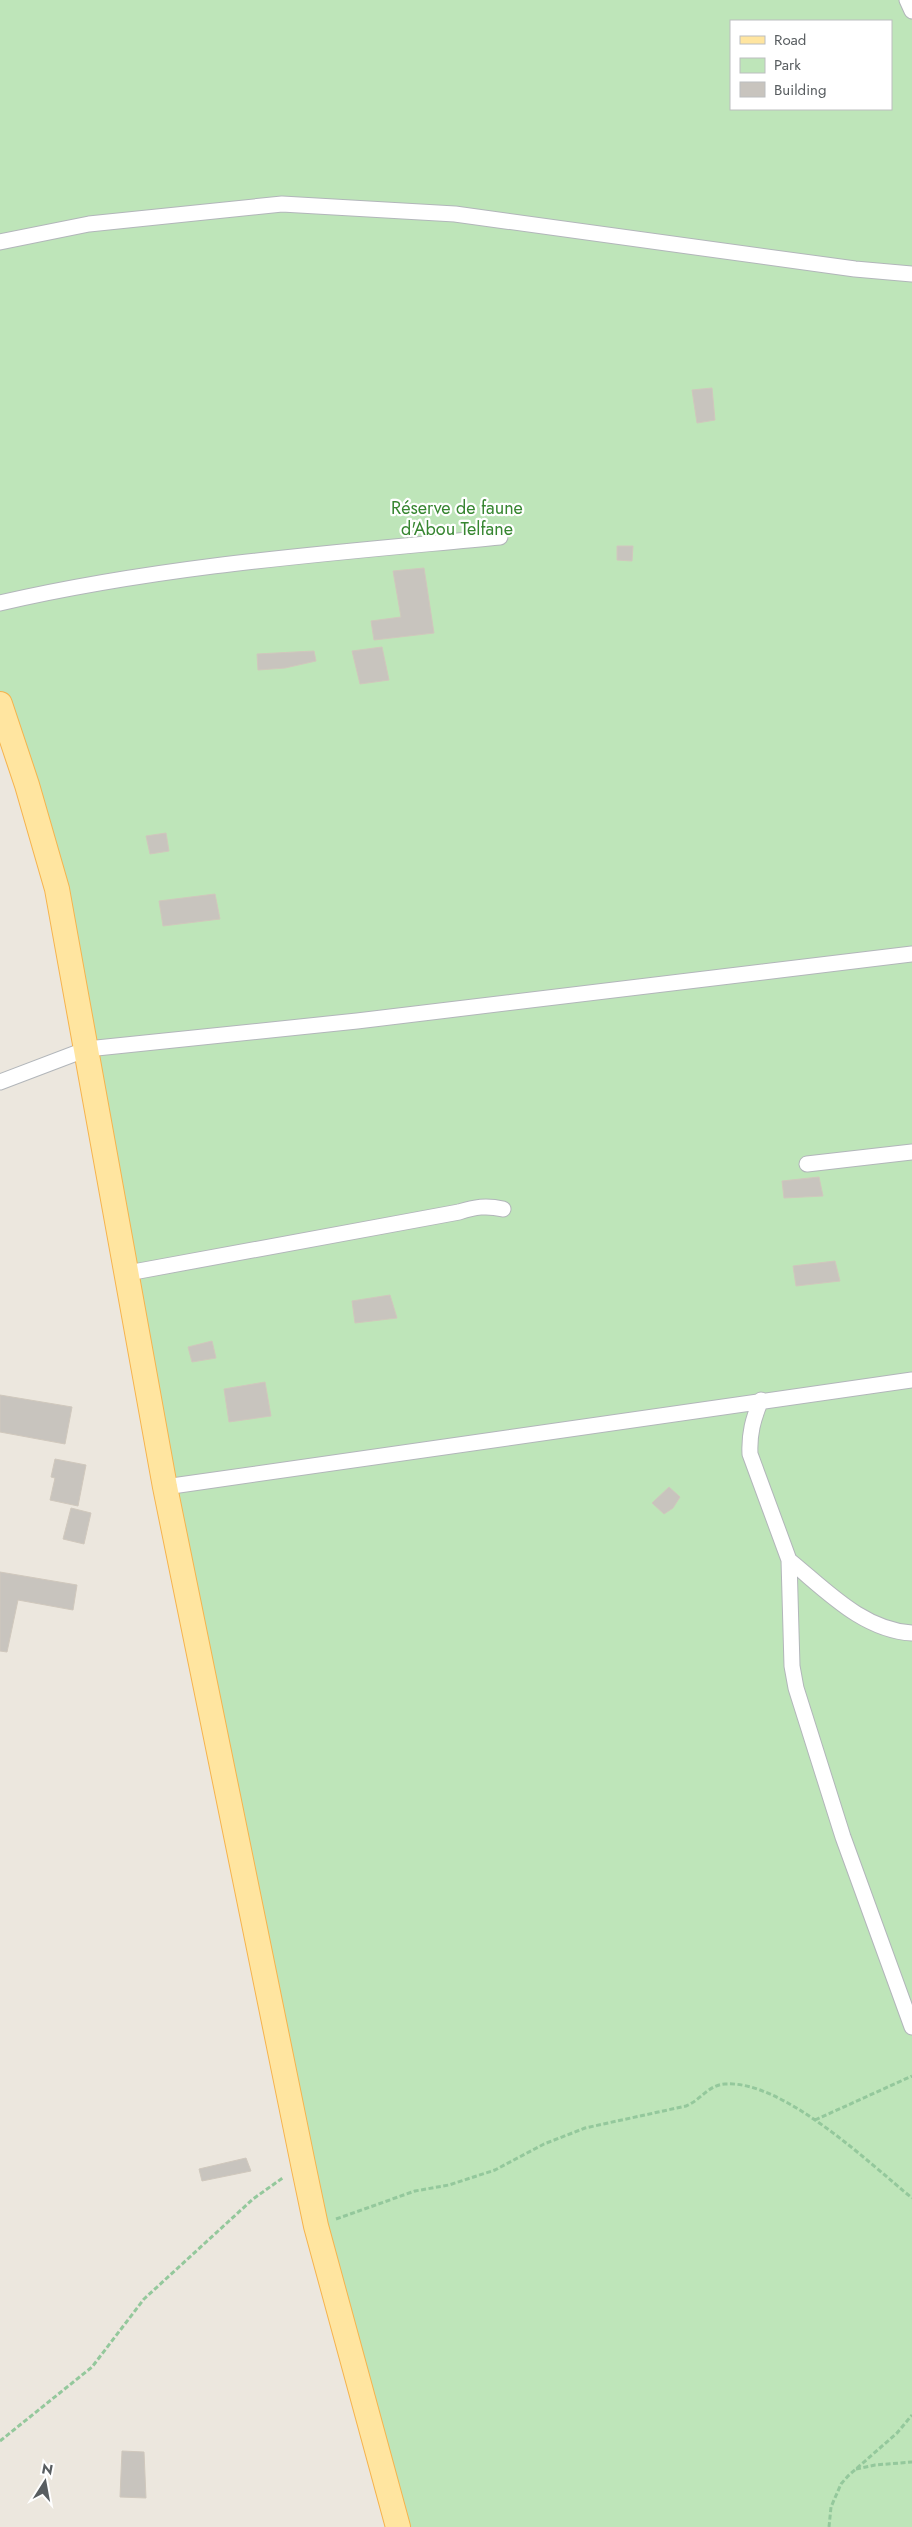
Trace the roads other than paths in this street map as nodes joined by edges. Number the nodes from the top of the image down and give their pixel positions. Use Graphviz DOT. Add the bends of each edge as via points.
graph roads {
  1 [pos="907,0"];
  2 [pos="912,11"];
  3 [pos="0,242"];
  4 [pos="912,274"];
  5 [pos="500,537"];
  6 [pos="0,603"];
  7 [pos="0,704"];
  8 [pos="912,954"];
  9 [pos="87,1049"];
  10 [pos="0,1082"];
  11 [pos="912,1152"];
  12 [pos="807,1164"];
  13 [pos="503,1210"];
  14 [pos="128,1273"];
  15 [pos="912,1380"];
  16 [pos="761,1400"];
  17 [pos="165,1487"];
  18 [pos="788,1560"];
  19 [pos="912,1633"];
  20 [pos="912,2027"];
  21 [pos="398,2527"];
  1 -- 2 [label="street"];
  3 -- 4 [label="street" via="89,224 282,204 455,214"];
  5 -- 6 [label="street" via="290,557 142,577"];
  7 -- 9 [label="main road" via="53,872"];
  8 -- 9 [label="street" via="357,1021"];
  9 -- 10 [label="street"];
  9 -- 14 [label="main road"];
  11 -- 12 [label="street"];
  13 -- 14 [label="street" via="476,1206 449,1214"];
  14 -- 17 [label="main road"];
  15 -- 16 [label="street"];
  16 -- 17 [label="street"];
  16 -- 18 [label="street" via="751,1428 750,1454"];
  17 -- 21 [label="main road" via="316,2226"];
  18 -- 19 [label="street" via="860,1617 882,1627"];
  18 -- 20 [label="street" via="792,1666 796,1688 843,1837"];
}
